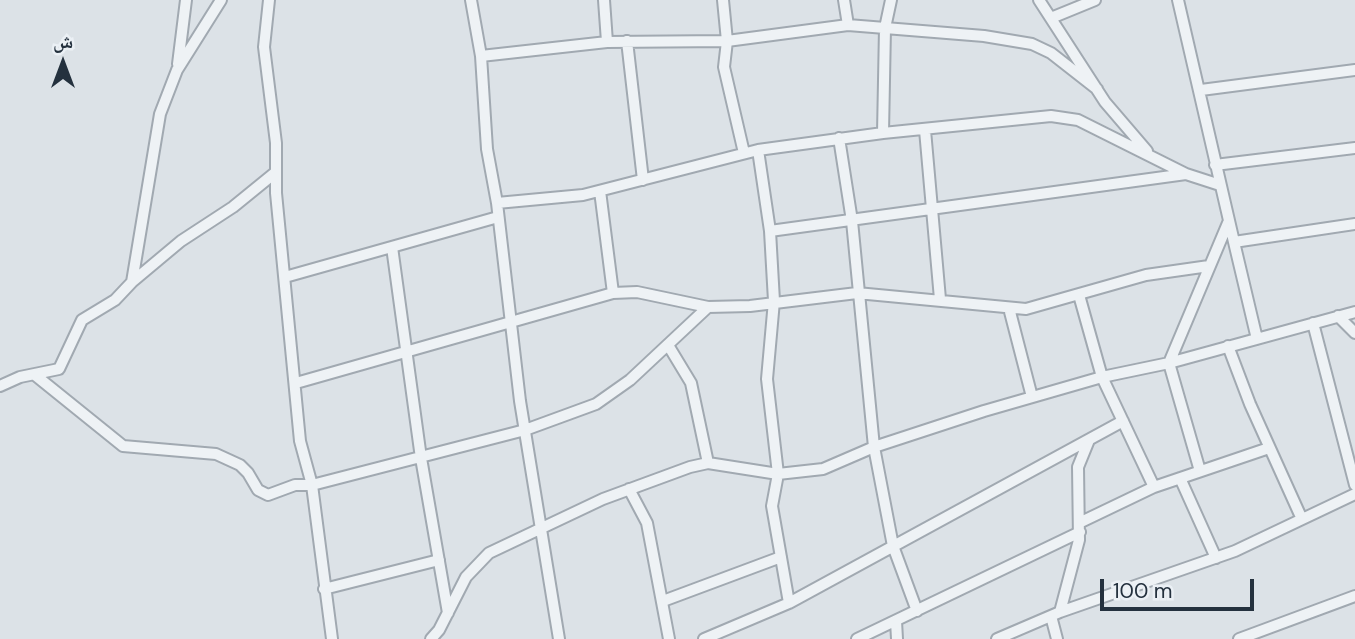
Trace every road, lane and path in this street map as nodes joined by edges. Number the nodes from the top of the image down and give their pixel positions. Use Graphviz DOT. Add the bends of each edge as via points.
graph roads {
  1 [pos="186,0"];
  2 [pos="221,0"];
  3 [pos="269,0"];
  4 [pos="471,0"];
  5 [pos="604,0"];
  6 [pos="723,0"];
  7 [pos="844,0"];
  8 [pos="891,0"];
  9 [pos="1039,0"];
  10 [pos="1095,0"];
  11 [pos="1178,0"];
  12 [pos="1051,18"];
  13 [pos="848,25"];
  14 [pos="885,28"];
  15 [pos="607,41"];
  16 [pos="627,41"];
  17 [pos="727,41"];
  18 [pos="481,56"];
  19 [pos="177,70"];
  20 [pos="1355,70"];
  21 [pos="1097,89"];
  22 [pos="1201,90"];
  23 [pos="925,130"];
  24 [pos="883,132"];
  25 [pos="839,138"];
  26 [pos="1355,148"];
  27 [pos="758,150"];
  28 [pos="744,153"];
  29 [pos="1151,155"];
  30 [pos="1215,165"];
  31 [pos="276,172"];
  32 [pos="1186,174"];
  33 [pos="643,180"];
  34 [pos="1220,185"];
  35 [pos="600,191"];
  36 [pos="497,203"];
  37 [pos="933,209"];
  38 [pos="498,217"];
  39 [pos="852,221"];
  40 [pos="1228,223"];
  41 [pos="1355,224"];
  42 [pos="770,231"];
  43 [pos="1234,242"];
  44 [pos="392,247"];
  45 [pos="1209,266"];
  46 [pos="285,277"];
  47 [pos="132,282"];
  48 [pos="613,293"];
  49 [pos="857,293"];
  50 [pos="1079,295"];
  51 [pos="940,299"];
  52 [pos="774,302"];
  53 [pos="708,307"];
  54 [pos="1009,308"];
  55 [pos="1355,312"];
  56 [pos="1338,316"];
  57 [pos="512,322"];
  58 [pos="1313,323"];
  59 [pos="1355,332"];
  60 [pos="1257,339"];
  61 [pos="668,345"];
  62 [pos="1228,346"];
  63 [pos="408,349"];
  64 [pos="1169,363"];
  65 [pos="34,375"];
  66 [pos="1102,377"];
  67 [pos="296,383"];
  68 [pos="0,386"];
  69 [pos="1032,397"];
  70 [pos="1123,421"];
  71 [pos="525,430"];
  72 [pos="1091,438"];
  73 [pos="874,447"];
  74 [pos="1269,448"];
  75 [pos="421,458"];
  76 [pos="708,463"];
  77 [pos="1200,471"];
  78 [pos="778,474"];
  79 [pos="1180,478"];
  80 [pos="312,485"];
  81 [pos="1355,485"];
  82 [pos="1154,487"];
  83 [pos="629,489"];
  84 [pos="1355,494"];
  85 [pos="1301,517"];
  86 [pos="1080,527"];
  87 [pos="541,528"];
  88 [pos="893,547"];
  89 [pos="781,557"];
  90 [pos="1216,558"];
  91 [pos="439,560"];
  92 [pos="324,589"];
  93 [pos="1355,596"];
  94 [pos="663,601"];
  95 [pos="789,603"];
  96 [pos="917,611"];
  97 [pos="448,613"];
  98 [pos="1055,614"];
  99 [pos="896,621"];
  100 [pos="332,639"];
  101 [pos="431,639"];
  102 [pos="559,639"];
  103 [pos="669,639"];
  104 [pos="704,639"];
  105 [pos="857,639"];
  106 [pos="897,639"];
  107 [pos="997,639"];
  108 [pos="1057,639"];
  109 [pos="1239,639"];
  1 -- 19 [label="street"];
  2 -- 19 [label="street"];
  3 -- 31 [label="street" via="264,47"];
  4 -- 18 [label="street"];
  5 -- 15 [label="street"];
  6 -- 17 [label="street"];
  7 -- 13 [label="street"];
  8 -- 14 [label="street"];
  9 -- 12 [label="street"];
  10 -- 12 [label="street"];
  11 -- 22 [label="street"];
  12 -- 21 [label="street"];
  13 -- 14 [label="street"];
  13 -- 17 [label="street"];
  14 -- 21 [label="street" via="1032,44"];
  14 -- 24 [label="street"];
  15 -- 16 [label="street"];
  15 -- 18 [label="street"];
  16 -- 17 [label="street"];
  16 -- 33 [label="street"];
  17 -- 28 [label="street" via="724,67"];
  18 -- 36 [label="street" via="485,131"];
  19 -- 47 [label="street" via="160,114"];
  20 -- 22 [label="street"];
  21 -- 29 [label="street"];
  22 -- 30 [label="street"];
  23 -- 24 [label="street"];
  23 -- 29 [label="street" via="1066,117"];
  23 -- 37 [label="street"];
  24 -- 25 [label="street"];
  25 -- 27 [label="street"];
  25 -- 39 [label="street"];
  26 -- 30 [label="street"];
  27 -- 28 [label="street"];
  27 -- 42 [label="street"];
  28 -- 33 [label="street"];
  29 -- 32 [label="street"];
  30 -- 34 [label="street"];
  31 -- 46 [label="street"];
  31 -- 47 [label="street"];
  32 -- 34 [label="street"];
  32 -- 37 [label="street"];
  33 -- 35 [label="street"];
  34 -- 40 [label="street"];
  35 -- 36 [label="street"];
  35 -- 48 [label="street"];
  36 -- 38 [label="street"];
  37 -- 39 [label="street"];
  37 -- 51 [label="street"];
  38 -- 44 [label="street"];
  38 -- 57 [label="street"];
  39 -- 42 [label="street"];
  39 -- 49 [label="street"];
  40 -- 43 [label="street"];
  40 -- 45 [label="street"];
  41 -- 43 [label="street"];
  42 -- 52 [label="street"];
  43 -- 60 [label="street"];
  44 -- 46 [label="street"];
  44 -- 63 [label="street"];
  45 -- 50 [label="street" via="1146,275"];
  45 -- 64 [label="street"];
  46 -- 67 [label="street"];
  47 -- 65 [label="street" via="116,300 82,320 59,369"];
  48 -- 53 [label="street" via="637,292"];
  48 -- 57 [label="street"];
  49 -- 51 [label="street"];
  49 -- 52 [label="street"];
  49 -- 73 [label="street"];
  50 -- 54 [label="street" via="1041,307"];
  50 -- 66 [label="street"];
  51 -- 54 [label="street"];
  52 -- 53 [label="street"];
  52 -- 78 [label="street" via="767,379"];
  53 -- 61 [label="street"];
  54 -- 69 [label="street"];
  55 -- 56 [label="street"];
  56 -- 58 [label="street"];
  56 -- 59 [label="street"];
  57 -- 63 [label="street"];
  57 -- 71 [label="street"];
  58 -- 60 [label="street"];
  58 -- 81 [label="street"];
  60 -- 62 [label="street"];
  61 -- 71 [label="street" via="604,399"];
  61 -- 76 [label="street" via="691,383"];
  62 -- 64 [label="street"];
  62 -- 74 [label="street"];
  63 -- 67 [label="street"];
  63 -- 75 [label="street"];
  64 -- 66 [label="street"];
  64 -- 77 [label="street"];
  65 -- 68 [label="street"];
  65 -- 80 [label="street" via="122,446 216,454 248,473 262,495"];
  66 -- 69 [label="street"];
  66 -- 70 [label="street"];
  67 -- 80 [label="street" via="302,453"];
  69 -- 73 [label="street"];
  70 -- 72 [label="street"];
  70 -- 82 [label="street"];
  71 -- 75 [label="street"];
  71 -- 87 [label="street"];
  72 -- 86 [label="street" via="1076,479"];
  72 -- 88 [label="street"];
  73 -- 78 [label="street" via="823,469"];
  73 -- 88 [label="street"];
  74 -- 77 [label="street"];
  74 -- 85 [label="street"];
  75 -- 80 [label="street"];
  75 -- 91 [label="street"];
  76 -- 78 [label="street"];
  76 -- 83 [label="street"];
  77 -- 79 [label="street"];
  78 -- 89 [label="street" via="772,506"];
  79 -- 82 [label="street"];
  79 -- 90 [label="street"];
  80 -- 92 [label="street"];
  82 -- 86 [label="street"];
  83 -- 87 [label="street"];
  83 -- 94 [label="street" via="647,523"];
  84 -- 85 [label="street"];
  85 -- 90 [label="street"];
  86 -- 96 [label="street"];
  86 -- 98 [label="street"];
  87 -- 97 [label="street" via="489,553 466,577"];
  87 -- 102 [label="street"];
  88 -- 95 [label="street"];
  88 -- 96 [label="street"];
  89 -- 94 [label="street"];
  89 -- 95 [label="street"];
  90 -- 98 [label="street"];
  91 -- 92 [label="street"];
  91 -- 97 [label="street"];
  92 -- 100 [label="street"];
  93 -- 109 [label="street"];
  94 -- 103 [label="street"];
  95 -- 104 [label="street"];
  96 -- 99 [label="street"];
  97 -- 101 [label="street"];
  98 -- 107 [label="street"];
  98 -- 108 [label="street"];
  99 -- 105 [label="street"];
  99 -- 106 [label="street"];
}
